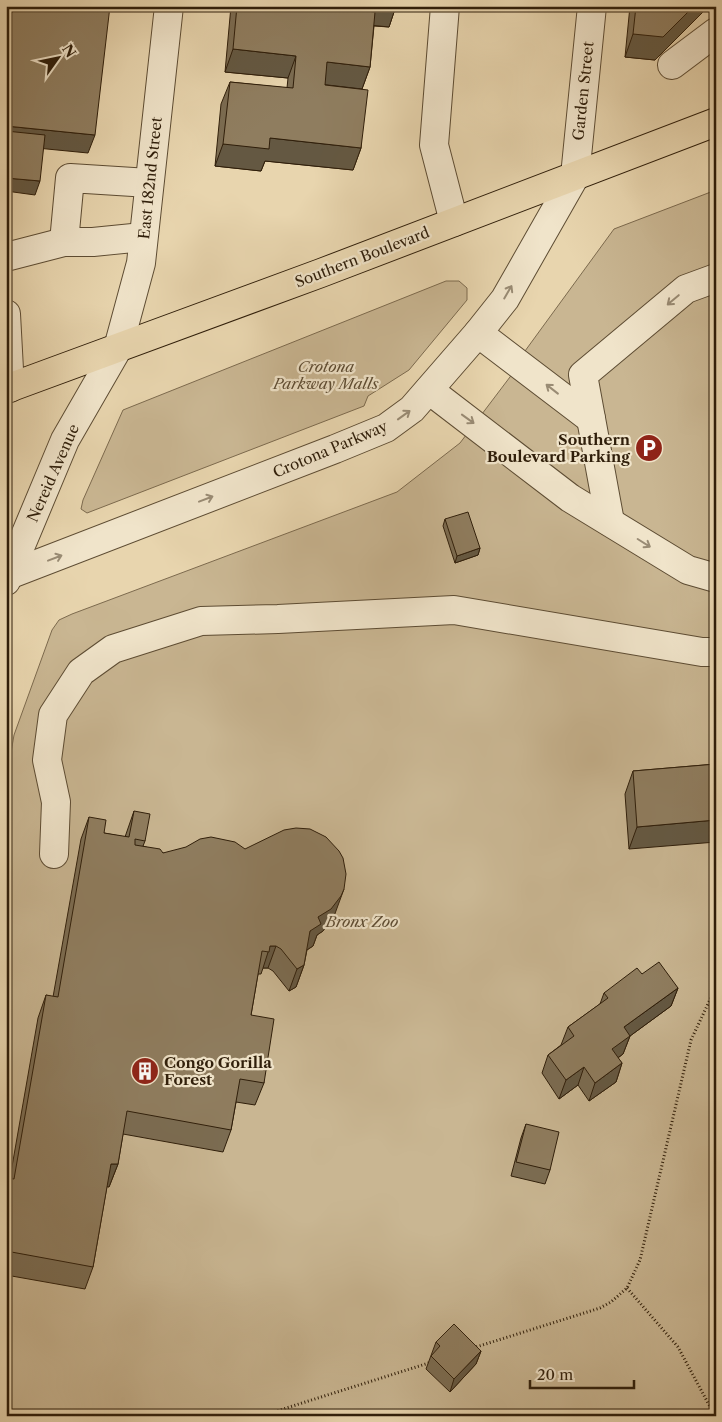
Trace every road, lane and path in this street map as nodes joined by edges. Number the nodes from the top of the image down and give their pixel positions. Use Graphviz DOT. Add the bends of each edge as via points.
graph roads {
  1 [pos="169,6"];
  2 [pos="445,6"];
  3 [pos="592,6"];
  4 [pos="716,32"];
  5 [pos="672,65"];
  6 [pos="716,122"];
  7 [pos="575,176"];
  8 [pos="149,183"];
  9 [pos="454,222"];
  10 [pos="144,237"];
  11 [pos="64,242"];
  12 [pos="6,258"];
  13 [pos="716,278"];
  14 [pos="6,314"];
  15 [pos="478,333"];
  16 [pos="118,348"];
  17 [pos="8,388"];
  18 [pos="429,390"];
  19 [pos="591,418"];
  20 [pos="610,522"];
  21 [pos="7,577"];
  22 [pos="716,578"];
  23 [pos="716,652"];
  24 [pos="54,854"];
  25 [pos="716,987"];
  26 [pos="627,1288"];
  27 [pos="471,1349"];
  28 [pos="434,1361"];
  29 [pos="261,1416"];
  30 [pos="715,1416"];
  1 -- 8 [label="street, East 182nd Street"];
  2 -- 9 [label="street" via="434,145"];
  3 -- 7 [label="street, Garden Street"];
  4 -- 5 [label="street"];
  6 -- 7 [label="main road, Southern Boulevard"];
  7 -- 9 [label="main road, Southern Boulevard"];
  15 -- 7 [label="street, Crotona Parkway, one-way" via="505,298"];
  8 -- 10 [label="street, East 182nd Street"];
  8 -- 11 [label="street" via="70,178"];
  9 -- 16 [label="main road, Southern Boulevard"];
  10 -- 11 [label="street"];
  10 -- 16 [label="street, East 182nd Street" via="141,263"];
  11 -- 12 [label="street"];
  13 -- 19 [label="street, one-way" via="686,289 582,375"];
  14 -- 17 [label="street"];
  15 -- 18 [label="street, Crotona Parkway"];
  19 -- 15 [label="street, one-way"];
  16 -- 17 [label="main road, Southern Boulevard"];
  16 -- 21 [label="street, Nereid Avenue" via="65,440"];
  18 -- 20 [label="street, one-way" via="570,498"];
  21 -- 18 [label="street, Crotona Parkway, one-way" via="386,428 412,409"];
  19 -- 20 [label="street"];
  20 -- 22 [label="street, one-way" via="688,570"];
  23 -- 24 [label="street" via="454,610 201,621 113,649 81,672 53,715 47,760 56,802"];
  25 -- 26 [label="path" via="691,1040 647,1234"];
  26 -- 27 [label="path" via="600,1308"];
  26 -- 30 [label="path" via="678,1347"];
  28 -- 29 [label="path"];
}
